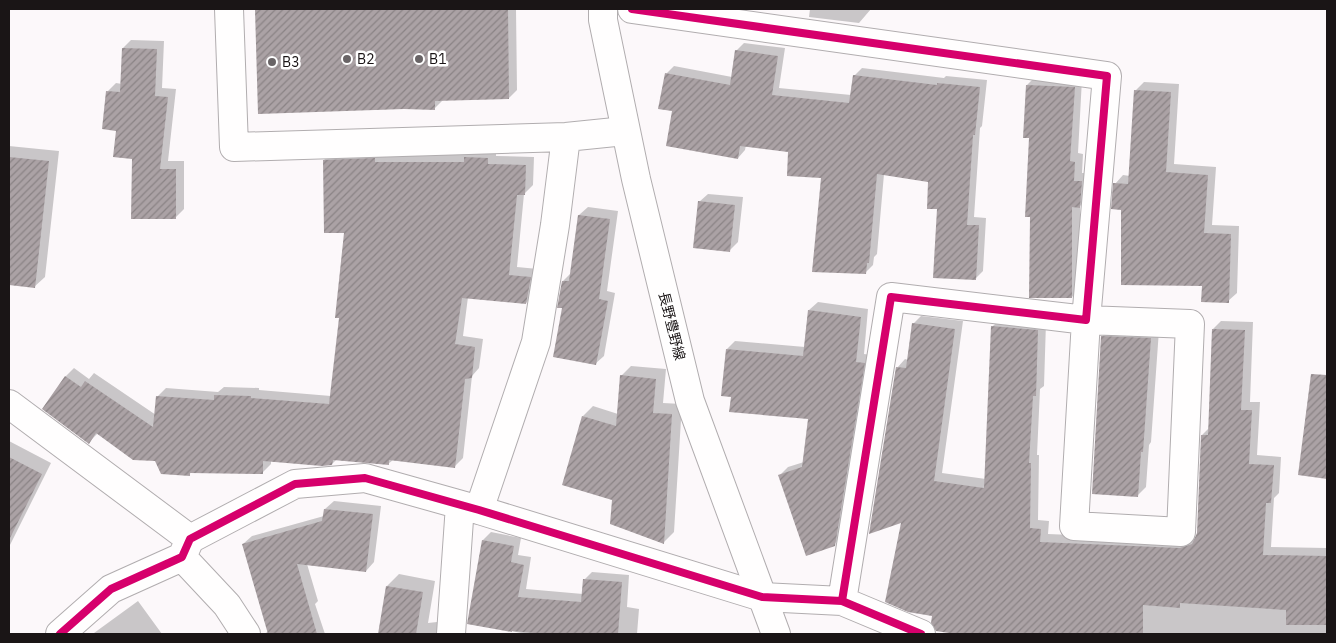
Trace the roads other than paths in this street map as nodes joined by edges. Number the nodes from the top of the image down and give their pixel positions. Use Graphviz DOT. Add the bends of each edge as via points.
graph roads {
  1 [pos="229,9"];
  2 [pos="603,9"];
  3 [pos="632,9"];
  4 [pos="625,131"];
  5 [pos="566,137"];
  6 [pos="1086,320"];
  7 [pos="9,404"];
  8 [pos="470,507"];
  9 [pos="186,548"];
  10 [pos="762,596"];
  11 [pos="842,601"];
  12 [pos="60,634"];
  13 [pos="246,634"];
  14 [pos="451,634"];
  15 [pos="776,634"];
  16 [pos="921,634"];
  1 -- 5 [label="street" via="234,147"];
  2 -- 4 [label="street, 長野豊野線"];
  3 -- 6 [label="street" via="1107,76"];
  4 -- 5 [label="street"];
  4 -- 10 [label="street, 長野豊野線" via="690,401"];
  5 -- 8 [label="street" via="536,342"];
  6 -- 6 [label="street" via="1190,324 1181,532 1074,526"];
  6 -- 11 [label="street" via="892,297"];
  7 -- 9 [label="street"];
  8 -- 9 [label="street" via="365,478 295,484"];
  8 -- 10 [label="street"];
  8 -- 14 [label="street"];
  9 -- 12 [label="street" via="111,589"];
  9 -- 13 [label="street"];
  10 -- 11 [label="street"];
  10 -- 15 [label="street, 長野豊野線"];
  11 -- 16 [label="street"];
}
